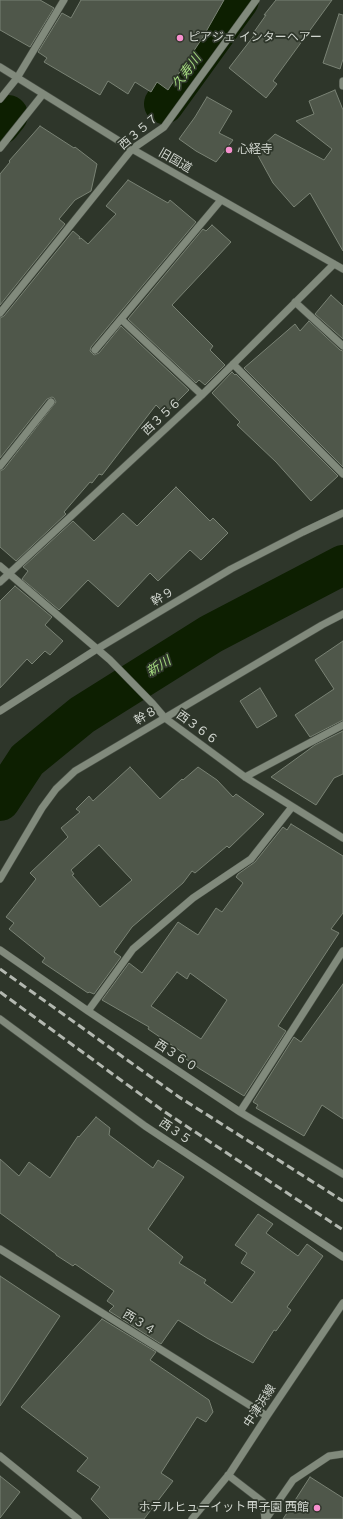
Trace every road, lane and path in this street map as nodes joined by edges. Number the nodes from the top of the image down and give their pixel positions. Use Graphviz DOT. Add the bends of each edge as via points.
graph roads {
  1 [pos="64,0"];
  2 [pos="256,0"];
  3 [pos="0,67"];
  4 [pos="17,78"];
  5 [pos="343,81"];
  6 [pos="343,86"];
  7 [pos="43,94"];
  8 [pos="0,99"];
  9 [pos="0,148"];
  10 [pos="132,149"];
  11 [pos="221,200"];
  12 [pos="334,264"];
  13 [pos="343,269"];
  14 [pos="295,302"];
  15 [pos="0,313"];
  16 [pos="121,319"];
  17 [pos="343,346"];
  18 [pos="95,350"];
  19 [pos="233,364"];
  20 [pos="202,394"];
  21 [pos="51,402"];
  22 [pos="0,466"];
  23 [pos="343,474"];
  24 [pos="343,514"];
  25 [pos="0,566"];
  26 [pos="9,573"];
  27 [pos="0,582"];
  28 [pos="343,614"];
  29 [pos="97,649"];
  30 [pos="0,711"];
  31 [pos="165,718"];
  32 [pos="343,725"];
  33 [pos="246,777"];
  34 [pos="292,806"];
  35 [pos="343,838"];
  36 [pos="0,879"];
  37 [pos="0,950"];
  38 [pos="343,951"];
  39 [pos="88,1011"];
  40 [pos="0,1019"];
  41 [pos="240,1112"];
  42 [pos="343,1174"];
  43 [pos="0,1249"];
  44 [pos="343,1257"];
  45 [pos="343,1303"];
  46 [pos="267,1416"];
  47 [pos="343,1454"];
  48 [pos="0,1456"];
  49 [pos="228,1475"];
  50 [pos="78,1519"];
  51 [pos="192,1519"];
  52 [pos="266,1519"];
  1 -- 4 [label="street"];
  2 -- 10 [label="street, 西３５７" via="164,127"];
  3 -- 4 [label="street, 旧国道"];
  4 -- 7 [label="street, 旧国道"];
  4 -- 8 [label="street"];
  5 -- 6 [label="street"];
  7 -- 9 [label="street"];
  7 -- 10 [label="street, 旧国道"];
  10 -- 11 [label="street, 旧国道"];
  10 -- 15 [label="street, 西３５７"];
  11 -- 12 [label="street, 旧国道"];
  11 -- 16 [label="street"];
  12 -- 13 [label="street, 旧国道"];
  12 -- 14 [label="street, 西３５６"];
  14 -- 17 [label="street"];
  14 -- 19 [label="street, 西３５６"];
  16 -- 18 [label="street"];
  16 -- 20 [label="street"];
  19 -- 20 [label="street, 西３５６"];
  19 -- 23 [label="street"];
  20 -- 26 [label="street, 西３５６"];
  21 -- 22 [label="street"];
  24 -- 29 [label="street, 幹９" via="231,569"];
  25 -- 26 [label="street, 西３６６"];
  26 -- 27 [label="street, 西３５６"];
  26 -- 29 [label="street, 西３６６"];
  28 -- 31 [label="street, 幹８"];
  29 -- 30 [label="street, 幹９"];
  29 -- 31 [label="street, 西３６６"];
  31 -- 33 [label="street, 西３６６"];
  31 -- 36 [label="street, 幹８" via="75,771 56,789"];
  32 -- 33 [label="street"];
  33 -- 34 [label="street, 西３６６"];
  34 -- 35 [label="street, 西３６６"];
  34 -- 39 [label="street" via="252,859 192,898 133,949"];
  37 -- 39 [label="street, 西３６０"];
  38 -- 41 [label="street"];
  39 -- 41 [label="street, 西３６０"];
  40 -- 44 [label="street, 西３５" via="145,1126"];
  41 -- 42 [label="street, 西３６０"];
  43 -- 46 [label="street, 西３４"];
  45 -- 46 [label="street, 中津浜線"];
  46 -- 49 [label="street, 中津浜線"];
  47 -- 52 [label="street" via="329,1456 293,1480"];
  48 -- 50 [label="street"];
  49 -- 51 [label="street, 中津浜線"];
  49 -- 52 [label="street" via="263,1502"];
}
